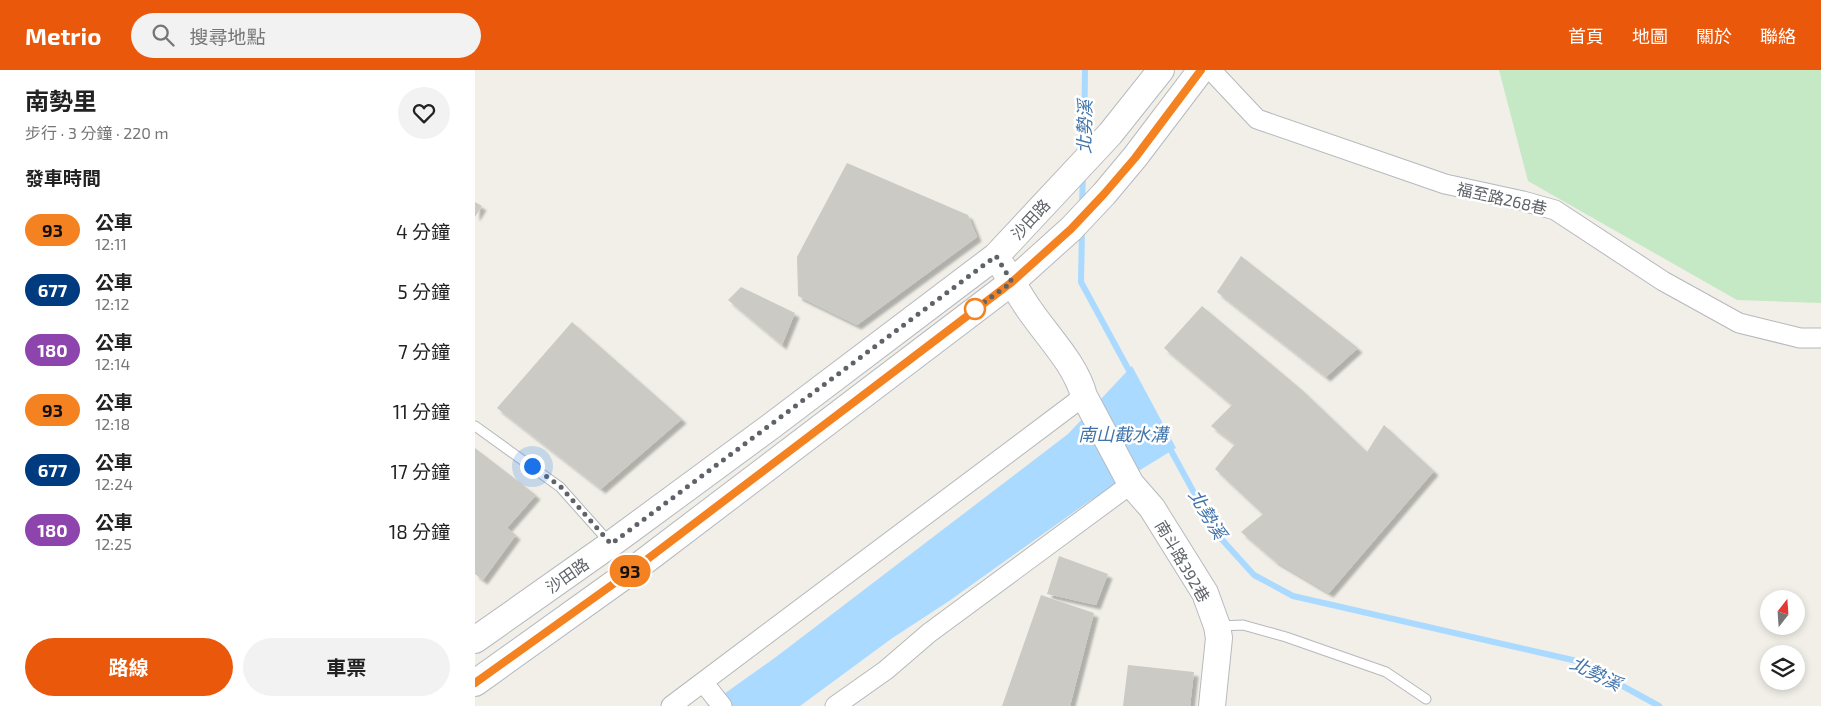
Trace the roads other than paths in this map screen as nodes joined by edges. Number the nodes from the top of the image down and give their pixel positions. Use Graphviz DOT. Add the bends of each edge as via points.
graph roads {
  1 [pos="1161,70"];
  2 [pos="1201,70"];
  3 [pos="1211,70"];
  4 [pos="996,256"];
  5 [pos="1012,282"];
  6 [pos="1821,338"];
  7 [pos="1084,396"];
  8 [pos="475,426"];
  9 [pos="1131,484"];
  10 [pos="611,544"];
  11 [pos="1217,626"];
  12 [pos="475,640"];
  13 [pos="475,682"];
  14 [pos="703,682"];
  15 [pos="1426,699"];
  16 [pos="671,706"];
  17 [pos="722,706"];
  18 [pos="835,706"];
  19 [pos="1212,706"];
  1 -- 4 [label="street, 沙田路" via="1110,134"];
  2 -- 5 [label="street, 沙田路" via="1104,194"];
  3 -- 6 [label="street, 福至路268巷" via="1257,120 1445,184 1555,210 1663,281 1739,323 1800,338"];
  4 -- 5 [label="street"];
  4 -- 10 [label="street, 沙田路"];
  5 -- 7 [label="street" via="1073,371"];
  5 -- 13 [label="street, 沙田路" via="637,567"];
  7 -- 9 [label="street, 南斗路392巷"];
  7 -- 14 [label="street"];
  8 -- 10 [label="lane" via="561,487"];
  9 -- 11 [label="street, 南斗路392巷" via="1152,508 1205,593"];
  9 -- 18 [label="street"];
  10 -- 12 [label="street, 沙田路"];
  11 -- 15 [label="lane" via="1243,625 1295,640 1386,672"];
  11 -- 19 [label="street, 南斗路392巷" via="1219,638"];
  14 -- 16 [label="street"];
  14 -- 17 [label="street"];
}
